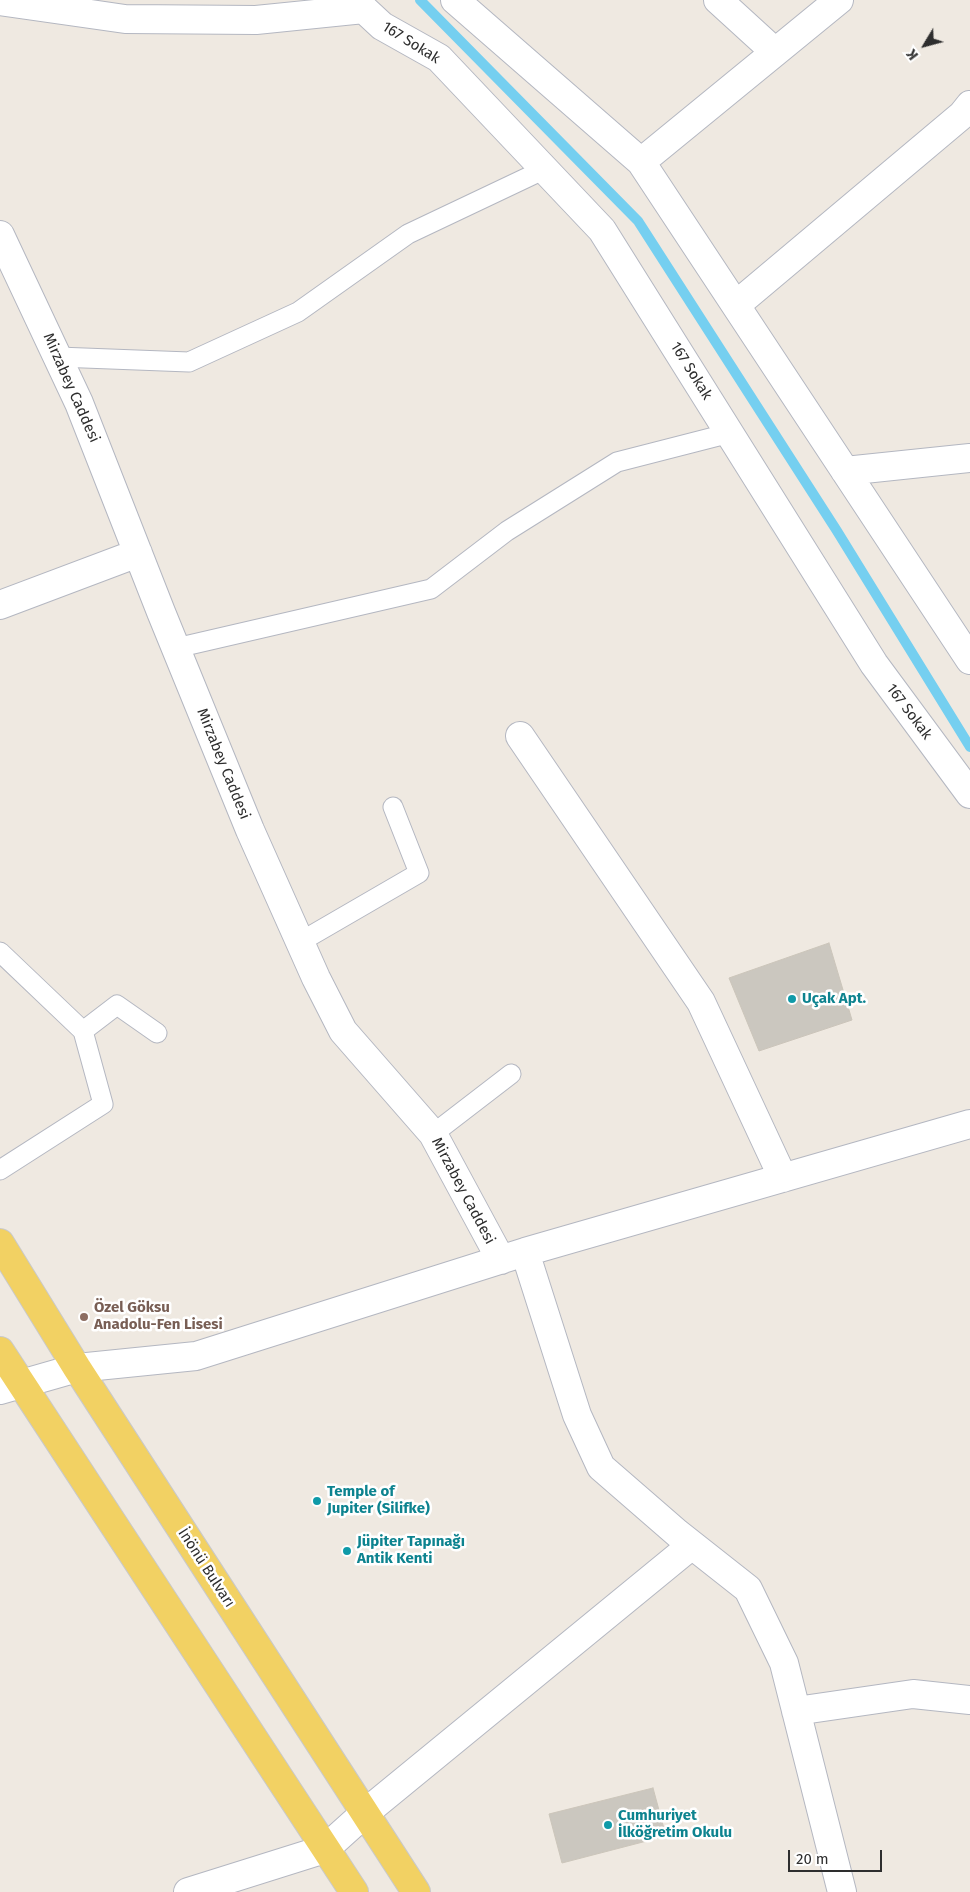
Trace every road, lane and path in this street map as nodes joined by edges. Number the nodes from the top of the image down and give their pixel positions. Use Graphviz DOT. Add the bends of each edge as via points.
graph roads {
  1 [pos="455,0"];
  2 [pos="718,0"];
  3 [pos="839,0"];
  4 [pos="0,2"];
  5 [pos="359,5"];
  6 [pos="775,52"];
  7 [pos="970,105"];
  8 [pos="641,162"];
  9 [pos="545,169"];
  10 [pos="0,235"];
  11 [pos="736,305"];
  12 [pos="58,357"];
  13 [pos="730,434"];
  14 [pos="970,458"];
  15 [pos="846,471"];
  16 [pos="138,553"];
  17 [pos="0,605"];
  18 [pos="176,648"];
  19 [pos="970,660"];
  20 [pos="520,736"];
  21 [pos="970,794"];
  22 [pos="393,807"];
  23 [pos="300,942"];
  24 [pos="0,952"];
  25 [pos="83,1031"];
  26 [pos="157,1033"];
  27 [pos="511,1074"];
  28 [pos="970,1124"];
  29 [pos="433,1134"];
  30 [pos="0,1170"];
  31 [pos="783,1178"];
  32 [pos="0,1243"];
  33 [pos="513,1256"];
  34 [pos="0,1351"];
  35 [pos="77,1368"];
  36 [pos="10,1387"];
  37 [pos="692,1545"];
  38 [pos="970,1700"];
  39 [pos="796,1711"];
  40 [pos="365,1813"];
  41 [pos="325,1849"];
  42 [pos="188,1892"];
  43 [pos="354,1892"];
  44 [pos="416,1892"];
  45 [pos="842,1892"];
  1 -- 8 [label="street"];
  2 -- 6 [label="street"];
  3 -- 6 [label="street"];
  4 -- 5 [label="street" via="125,18 256,20"];
  5 -- 9 [label="street, 167 Sokak" via="382,26 439,58"];
  6 -- 8 [label="street"];
  7 -- 11 [label="street"];
  8 -- 11 [label="street"];
  9 -- 12 [label="lane" via="408,234 298,312 189,362"];
  9 -- 13 [label="street, 167 Sokak" via="602,230"];
  10 -- 12 [label="street, Mirzabey Caddesi"];
  11 -- 15 [label="street"];
  12 -- 16 [label="street, Mirzabey Caddesi"];
  13 -- 18 [label="lane" via="617,462 507,531 431,588"];
  13 -- 21 [label="street, 167 Sokak" via="874,664"];
  14 -- 15 [label="street"];
  15 -- 19 [label="street"];
  16 -- 17 [label="street"];
  16 -- 18 [label="street, Mirzabey Caddesi"];
  18 -- 23 [label="street, Mirzabey Caddesi" via="250,830"];
  20 -- 31 [label="street" via="701,1002"];
  22 -- 23 [label="lane" via="418,873"];
  23 -- 29 [label="street, Mirzabey Caddesi" via="343,1031"];
  24 -- 25 [label="lane"];
  25 -- 26 [label="lane" via="117,1005"];
  25 -- 30 [label="lane" via="103,1104"];
  27 -- 29 [label="lane"];
  28 -- 31 [label="street"];
  29 -- 33 [label="street, Mirzabey Caddesi"];
  31 -- 33 [label="street"];
  32 -- 35 [label="main road, İnönü Bulvarı"];
  33 -- 35 [label="street" via="196,1356"];
  33 -- 37 [label="street, Mirzabey Caddesi" via="601,1468"];
  34 -- 36 [label="main road"];
  35 -- 36 [label="street"];
  35 -- 40 [label="main road, İnönü Bulvarı"];
  36 -- 41 [label="main road"];
  37 -- 39 [label="street, Mirzabey Caddesi" via="748,1589 784,1663"];
  37 -- 40 [label="street"];
  38 -- 39 [label="street" via="913,1694"];
  39 -- 45 [label="street, Mirzabey Caddesi"];
  40 -- 41 [label="street"];
  40 -- 44 [label="main road, İnönü Bulvarı"];
  41 -- 42 [label="street"];
  41 -- 43 [label="main road"];
}
